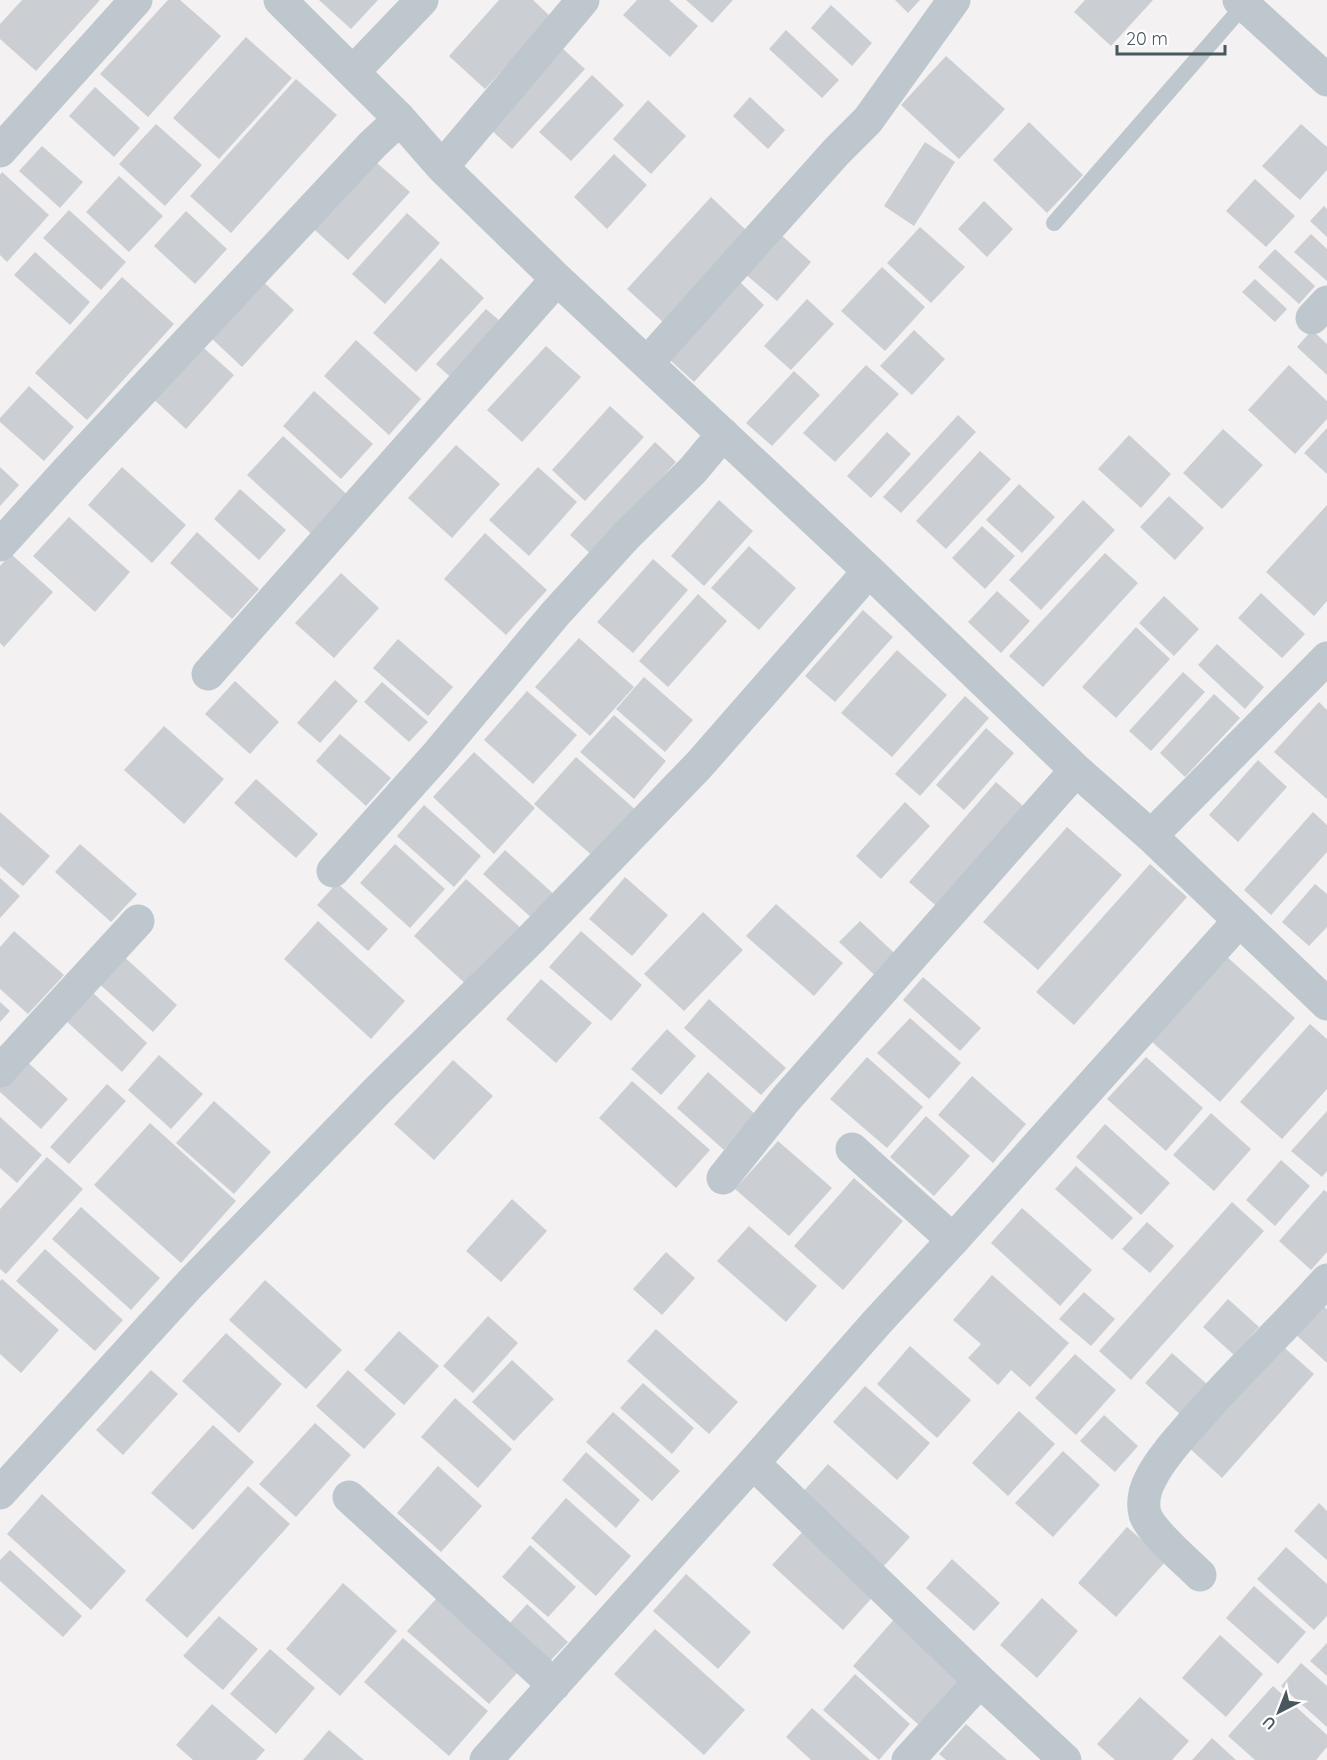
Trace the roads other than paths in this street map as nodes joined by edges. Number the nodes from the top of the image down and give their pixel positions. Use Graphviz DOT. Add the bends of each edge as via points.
graph roads {
  1 [pos="136,0"];
  2 [pos="280,0"];
  3 [pos="422,0"];
  4 [pos="583,0"];
  5 [pos="954,0"];
  6 [pos="1244,2"];
  7 [pos="353,72"];
  8 [pos="1327,80"];
  9 [pos="400,119"];
  10 [pos="0,151"];
  11 [pos="442,167"];
  12 [pos="1054,223"];
  13 [pos="557,279"];
  14 [pos="648,362"];
  15 [pos="723,434"];
  16 [pos="0,545"];
  17 [pos="869,571"];
  18 [pos="1327,658"];
  19 [pos="208,674"];
  20 [pos="1076,770"];
  21 [pos="1151,836"];
  22 [pos="333,871"];
  23 [pos="138,921"];
  24 [pos="1239,921"];
  25 [pos="1322,989"];
  26 [pos="0,1071"];
  27 [pos="852,1149"];
  28 [pos="723,1178"];
  29 [pos="953,1240"];
  30 [pos="1327,1280"];
  31 [pos="753,1463"];
  32 [pos="0,1493"];
  33 [pos="349,1497"];
  34 [pos="1200,1575"];
  35 [pos="980,1681"];
  36 [pos="554,1685"];
  37 [pos="486,1760"];
  38 [pos="908,1760"];
  39 [pos="1065,1760"];
  1 -- 10 [label="street"];
  2 -- 7 [label="street"];
  3 -- 7 [label="street"];
  4 -- 11 [label="street"];
  5 -- 14 [label="street" via="868,120"];
  6 -- 8 [label="street"];
  6 -- 12 [label="lane"];
  7 -- 9 [label="street"];
  9 -- 11 [label="street"];
  9 -- 16 [label="street"];
  11 -- 13 [label="street"];
  13 -- 14 [label="street"];
  13 -- 19 [label="street"];
  14 -- 15 [label="street"];
  15 -- 17 [label="street"];
  15 -- 22 [label="street" via="555,614"];
  17 -- 20 [label="street"];
  17 -- 32 [label="street" via="699,765 190,1284"];
  18 -- 21 [label="street"];
  20 -- 21 [label="street"];
  20 -- 28 [label="street" via="786,1099"];
  21 -- 24 [label="street"];
  23 -- 26 [label="street"];
  24 -- 25 [label="street"];
  24 -- 29 [label="street"];
  27 -- 29 [label="street"];
  29 -- 31 [label="street"];
  30 -- 34 [label="street" via="1181,1436 1147,1487 1145,1513 1150,1525"];
  31 -- 35 [label="street"];
  31 -- 36 [label="street"];
  33 -- 36 [label="street"];
  35 -- 38 [label="street"];
  35 -- 39 [label="street"];
  36 -- 37 [label="street"];
}
